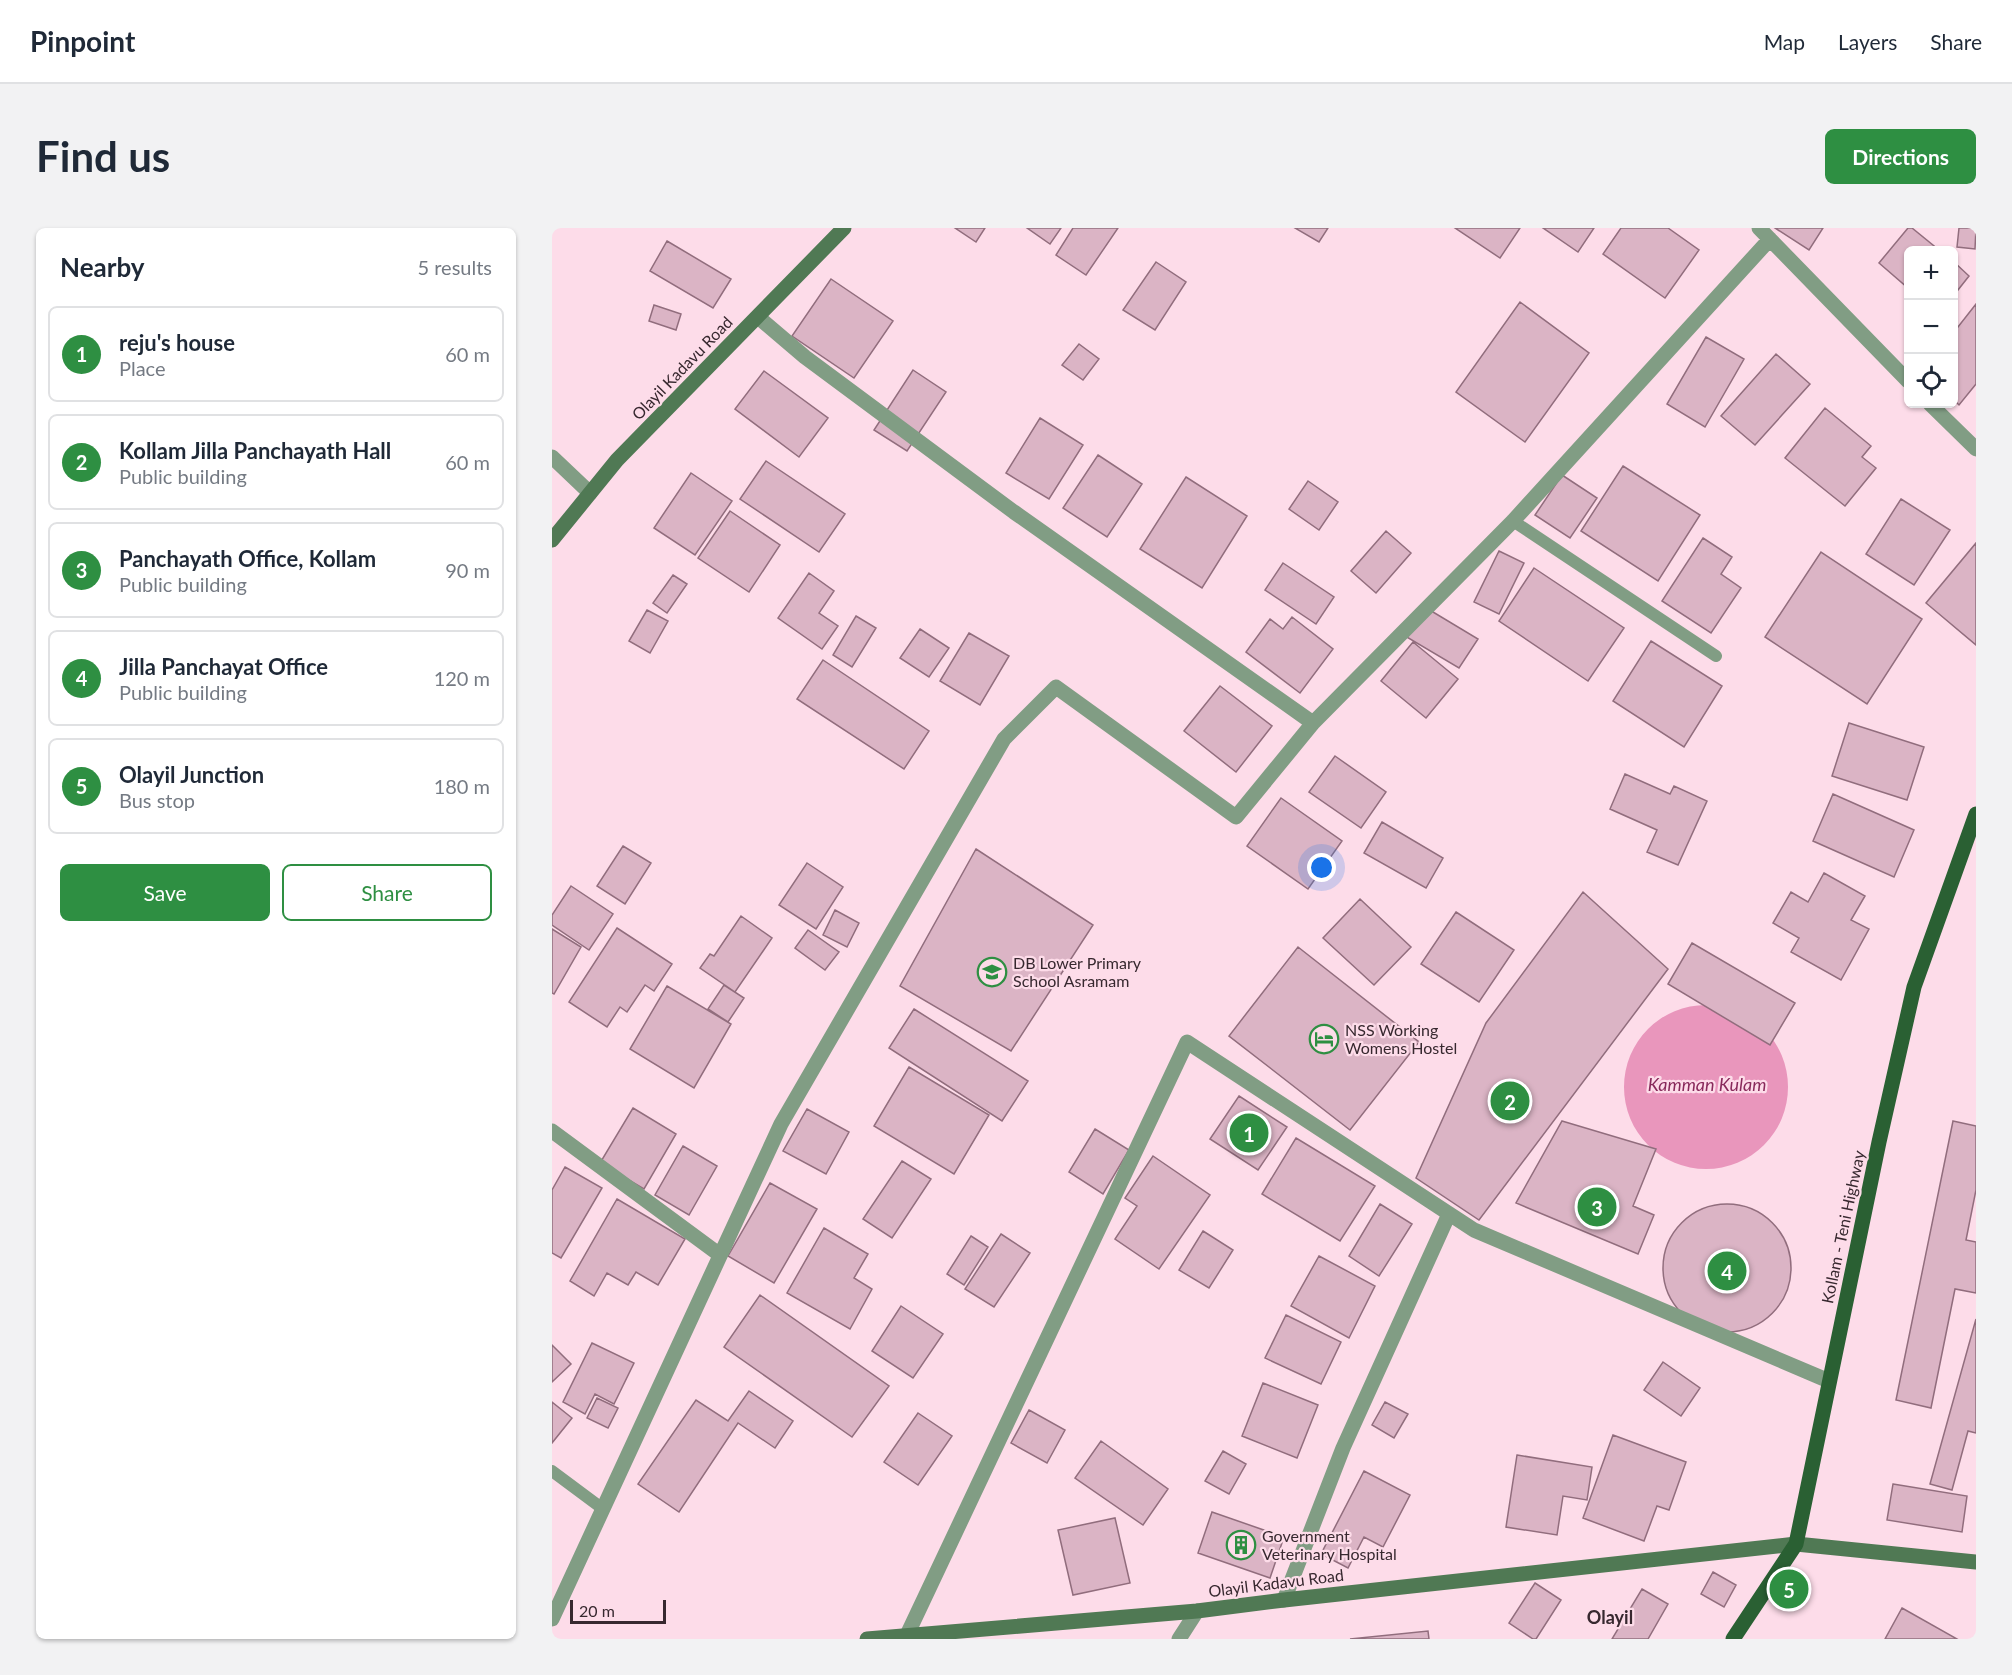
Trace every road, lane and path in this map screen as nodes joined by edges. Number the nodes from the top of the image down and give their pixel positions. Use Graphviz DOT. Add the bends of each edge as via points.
graph roads {
  1 [pos="844,228"];
  2 [pos="1764,233"];
  3 [pos="758,317"];
  4 [pos="1904,377"];
  5 [pos="1934,408"];
  6 [pos="1976,448"];
  7 [pos="552,457"];
  8 [pos="590,493"];
  9 [pos="1513,520"];
  10 [pos="552,540"];
  11 [pos="1716,656"];
  12 [pos="1313,723"];
  13 [pos="1976,814"];
  14 [pos="552,1131"];
  15 [pos="1449,1214"];
  16 [pos="720,1255"];
  17 [pos="1829,1381"];
  18 [pos="552,1471"];
  19 [pos="603,1509"];
  20 [pos="1796,1544"];
  21 [pos="1976,1563"];
  22 [pos="1284,1600"];
  23 [pos="1197,1611"];
  24 [pos="552,1619"];
  25 [pos="907,1635"];
  26 [pos="867,1639"];
  27 [pos="1179,1639"];
  28 [pos="1733,1639"];
  1 -- 3 [label="street, Olayil Kadavu Road"];
  2 -- 4 [label="street"];
  2 -- 9 [label="street"];
  3 -- 8 [label="street, Olayil Kadavu Road" via="617,460"];
  3 -- 12 [label="street" via="805,357 1014,512"];
  5 -- 6 [label="street"];
  7 -- 8 [label="street"];
  8 -- 10 [label="street, Olayil Kadavu Road"];
  9 -- 11 [label="lane"];
  9 -- 12 [label="street"];
  12 -- 16 [label="street" via="1236,817 1056,687 1004,739 781,1124"];
  13 -- 17 [label="main road, Kollam - Teni Highway" via="1914,987"];
  14 -- 16 [label="street"];
  15 -- 17 [label="street" via="1474,1230"];
  15 -- 22 [label="street" via="1343,1448"];
  15 -- 25 [label="street" via="1187,1041"];
  16 -- 19 [label="street"];
  17 -- 20 [label="main road, Kollam - Teni Highway"];
  18 -- 19 [label="lane"];
  19 -- 24 [label="street"];
  20 -- 21 [label="street, Olayil Kadavu Road"];
  20 -- 22 [label="street, Olayil Kadavu Road"];
  20 -- 28 [label="main road, Kollam - Teni Highway"];
  22 -- 23 [label="street, Olayil Kadavu Road"];
  23 -- 25 [label="street, Olayil Kadavu Road"];
  23 -- 27 [label="street"];
  25 -- 26 [label="street, Olayil Kadavu Road"];
}
